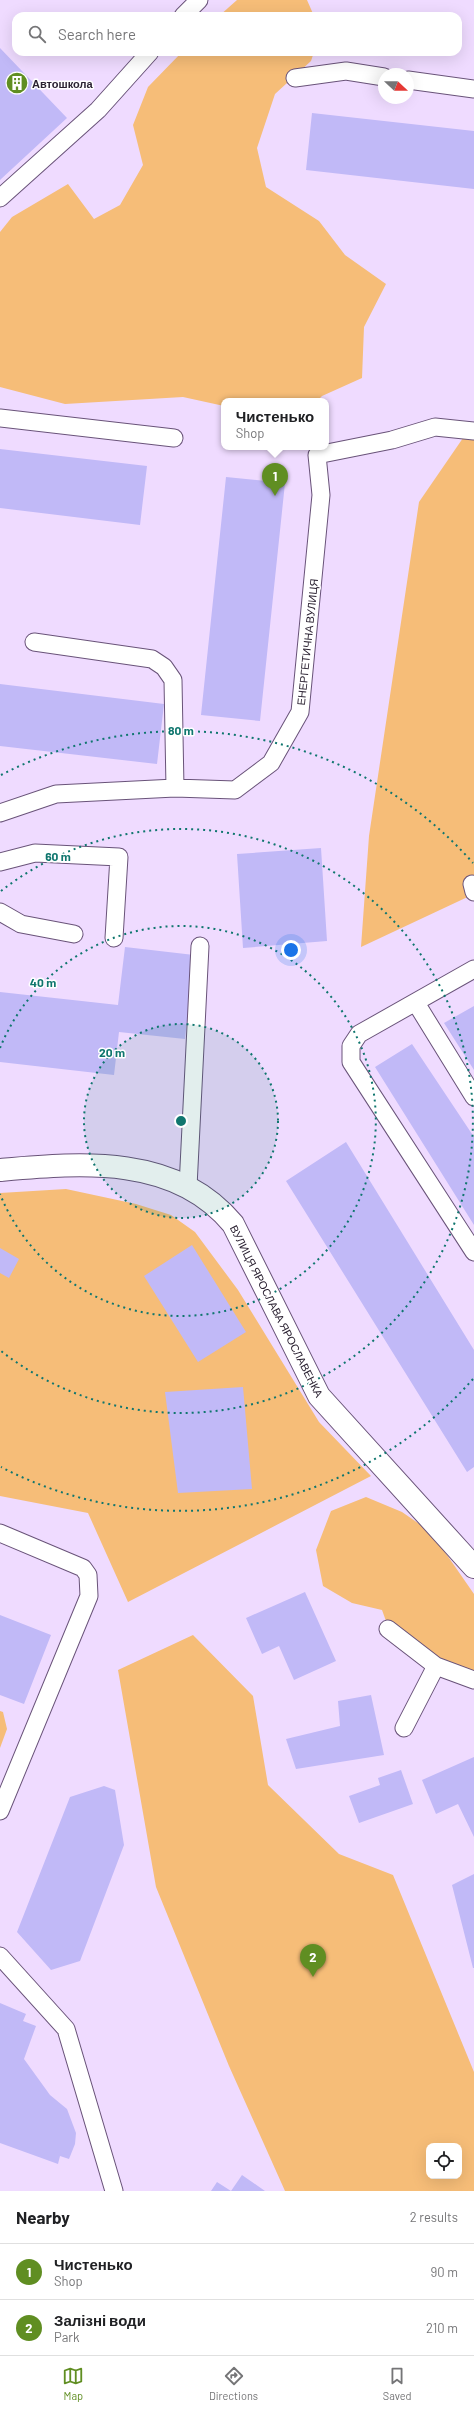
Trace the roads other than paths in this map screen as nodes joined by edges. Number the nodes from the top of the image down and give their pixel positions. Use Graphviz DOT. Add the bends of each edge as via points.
graph roads {
  1 [pos="199,0"];
  2 [pos="188,12"];
  3 [pos="146,56"];
  4 [pos="378,76"];
  5 [pos="295,78"];
  6 [pos="414,81"];
  7 [pos="474,89"];
  8 [pos="0,198"];
  9 [pos="0,418"];
  10 [pos="474,431"];
  11 [pos="174,438"];
  12 [pos="34,642"];
  13 [pos="175,788"];
  14 [pos="0,813"];
  15 [pos="0,862"];
  16 [pos="0,912"];
  17 [pos="74,934"];
  18 [pos="114,938"];
  19 [pos="200,946"];
  20 [pos="474,969"];
  21 [pos="416,1002"];
  22 [pos="474,1097"];
  23 [pos="0,1170"];
  24 [pos="188,1187"];
  25 [pos="474,1252"];
  26 [pos="0,1533"];
  27 [pos="474,1567"];
  28 [pos="388,1629"];
  29 [pos="436,1666"];
  30 [pos="474,1680"];
  31 [pos="404,1728"];
  32 [pos="0,1811"];
  33 [pos="0,1956"];
  34 [pos="114,2191"];
  1 -- 2 [label="lane"];
  3 -- 8 [label="lane" via="98,110"];
  4 -- 5 [label="lane" via="346,72"];
  6 -- 7 [label="lane"];
  9 -- 11 [label="lane"];
  10 -- 13 [label="lane, ЕНЕРГЕТИЧНА ВУЛИЦЯ" via="435,427 392,440 317,455 320,502 300,712 271,763 235,790"];
  12 -- 13 [label="lane" via="152,659 164,667 173,680"];
  13 -- 14 [label="lane, ЕНЕРГЕТИЧНА ВУЛИЦЯ" via="56,794"];
  15 -- 18 [label="lane" via="34,853 119,857"];
  16 -- 17 [label="lane" via="21,924"];
  19 -- 24 [label="lane"];
  20 -- 21 [label="lane"];
  21 -- 22 [label="lane"];
  21 -- 25 [label="lane" via="360,1034 351,1046 351,1062"];
  23 -- 24 [label="street, ВУЛИЦЯ ЯРОСЛАВА ЯРОСЛАВЕНКА" via="82,1164 146,1170"];
  24 -- 27 [label="street, ВУЛИЦЯ ЯРОСЛАВА ЯРОСЛАВЕНКА" via="218,1206 232,1224 319,1396"];
  26 -- 32 [label="lane" via="83,1568 88,1575 89,1596"];
  28 -- 29 [label="lane"];
  29 -- 30 [label="lane"];
  29 -- 31 [label="lane"];
  33 -- 34 [label="lane" via="8,1968 66,2029"];
}
